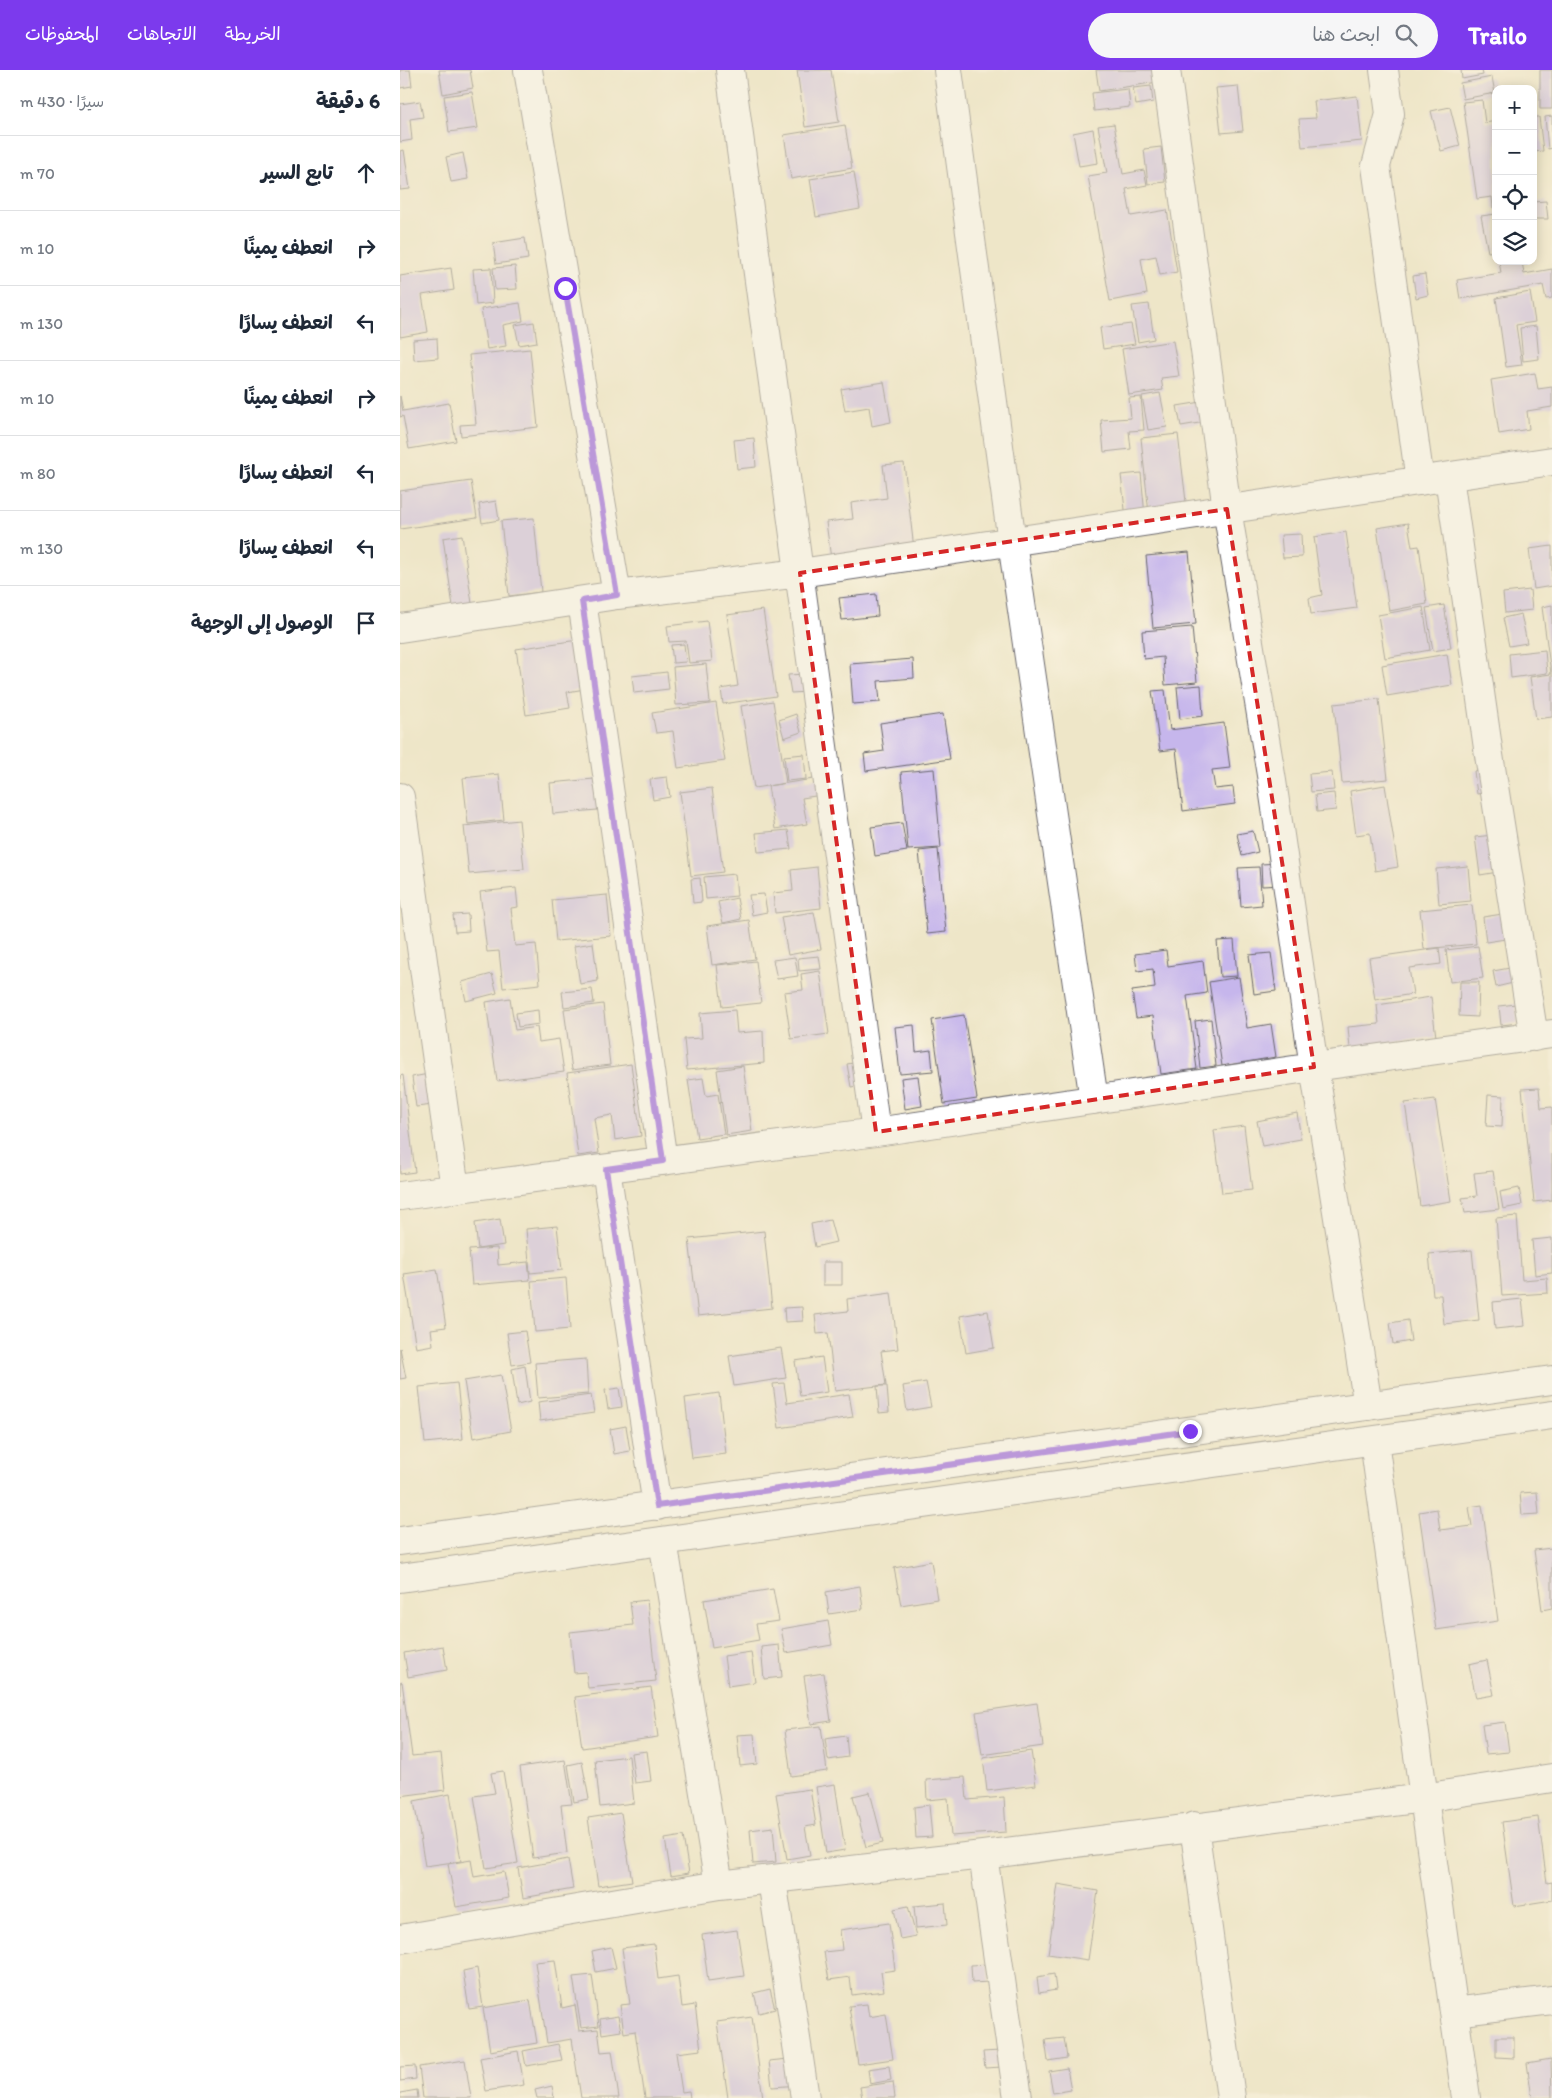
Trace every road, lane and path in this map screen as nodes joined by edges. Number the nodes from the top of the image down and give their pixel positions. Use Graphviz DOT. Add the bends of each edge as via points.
graph roads {
  1 [pos="528,70"];
  2 [pos="730,70"];
  3 [pos="948,70"];
  4 [pos="1166,70"];
  5 [pos="1384,70"];
  6 [pos="1552,462"];
  7 [pos="1449,477"];
  8 [pos="1420,481"];
  9 [pos="1227,510"];
  10 [pos="1012,542"];
  11 [pos="800,573"];
  12 [pos="617,595"];
  13 [pos="582,601"];
  14 [pos="400,628"];
  15 [pos="400,796"];
  16 [pos="1543,1036"];
  17 [pos="1314,1067"];
  18 [pos="1094,1100"];
  19 [pos="876,1132"];
  20 [pos="663,1161"];
  21 [pos="606,1169"];
  22 [pos="455,1188"];
  23 [pos="400,1196"];
  24 [pos="1552,1380"];
  25 [pos="1368,1406"];
  26 [pos="1552,1415"];
  27 [pos="1374,1441"];
  28 [pos="657,1506"];
  29 [pos="400,1541"];
  30 [pos="663,1541"];
  31 [pos="400,1578"];
  32 [pos="1552,1778"];
  33 [pos="1422,1798"];
  34 [pos="1194,1826"];
  35 [pos="983,1855"];
  36 [pos="772,1880"];
  37 [pos="719,1885"];
  38 [pos="400,1939"];
  39 [pos="1552,2000"];
  40 [pos="1454,2012"];
  41 [pos="805,2098"];
  42 [pos="1018,2098"];
  43 [pos="1231,2098"];
  44 [pos="1466,2098"];
  1 -- 12 [label="street"];
  2 -- 11 [label="street"];
  3 -- 10 [label="street"];
  4 -- 9 [label="street"];
  5 -- 8 [label="street" via="1390,114 1376,166"];
  6 -- 7 [label="street"];
  7 -- 8 [label="street"];
  7 -- 16 [label="street" via="1489,755"];
  8 -- 9 [label="street"];
  9 -- 10 [label="street"];
  9 -- 17 [label="street"];
  10 -- 11 [label="street"];
  10 -- 18 [label="street"];
  11 -- 12 [label="street"];
  11 -- 19 [label="street"];
  12 -- 13 [label="street"];
  13 -- 14 [label="street"];
  13 -- 20 [label="street"];
  15 -- 22 [label="street"];
  16 -- 17 [label="street"];
  17 -- 18 [label="street"];
  17 -- 25 [label="street"];
  18 -- 19 [label="street"];
  19 -- 20 [label="street"];
  20 -- 21 [label="street"];
  21 -- 22 [label="street"];
  21 -- 28 [label="street"];
  22 -- 23 [label="street"];
  24 -- 25 [label="street"];
  25 -- 28 [label="street"];
  26 -- 27 [label="street"];
  27 -- 30 [label="street"];
  27 -- 33 [label="street"];
  28 -- 29 [label="street"];
  30 -- 31 [label="street"];
  30 -- 37 [label="street"];
  32 -- 33 [label="street"];
  33 -- 34 [label="street"];
  33 -- 40 [label="street"];
  34 -- 35 [label="street"];
  34 -- 43 [label="street"];
  35 -- 36 [label="street"];
  35 -- 42 [label="street"];
  36 -- 37 [label="street"];
  36 -- 41 [label="street"];
  37 -- 38 [label="street"];
  39 -- 40 [label="street"];
  40 -- 44 [label="street"];
}
